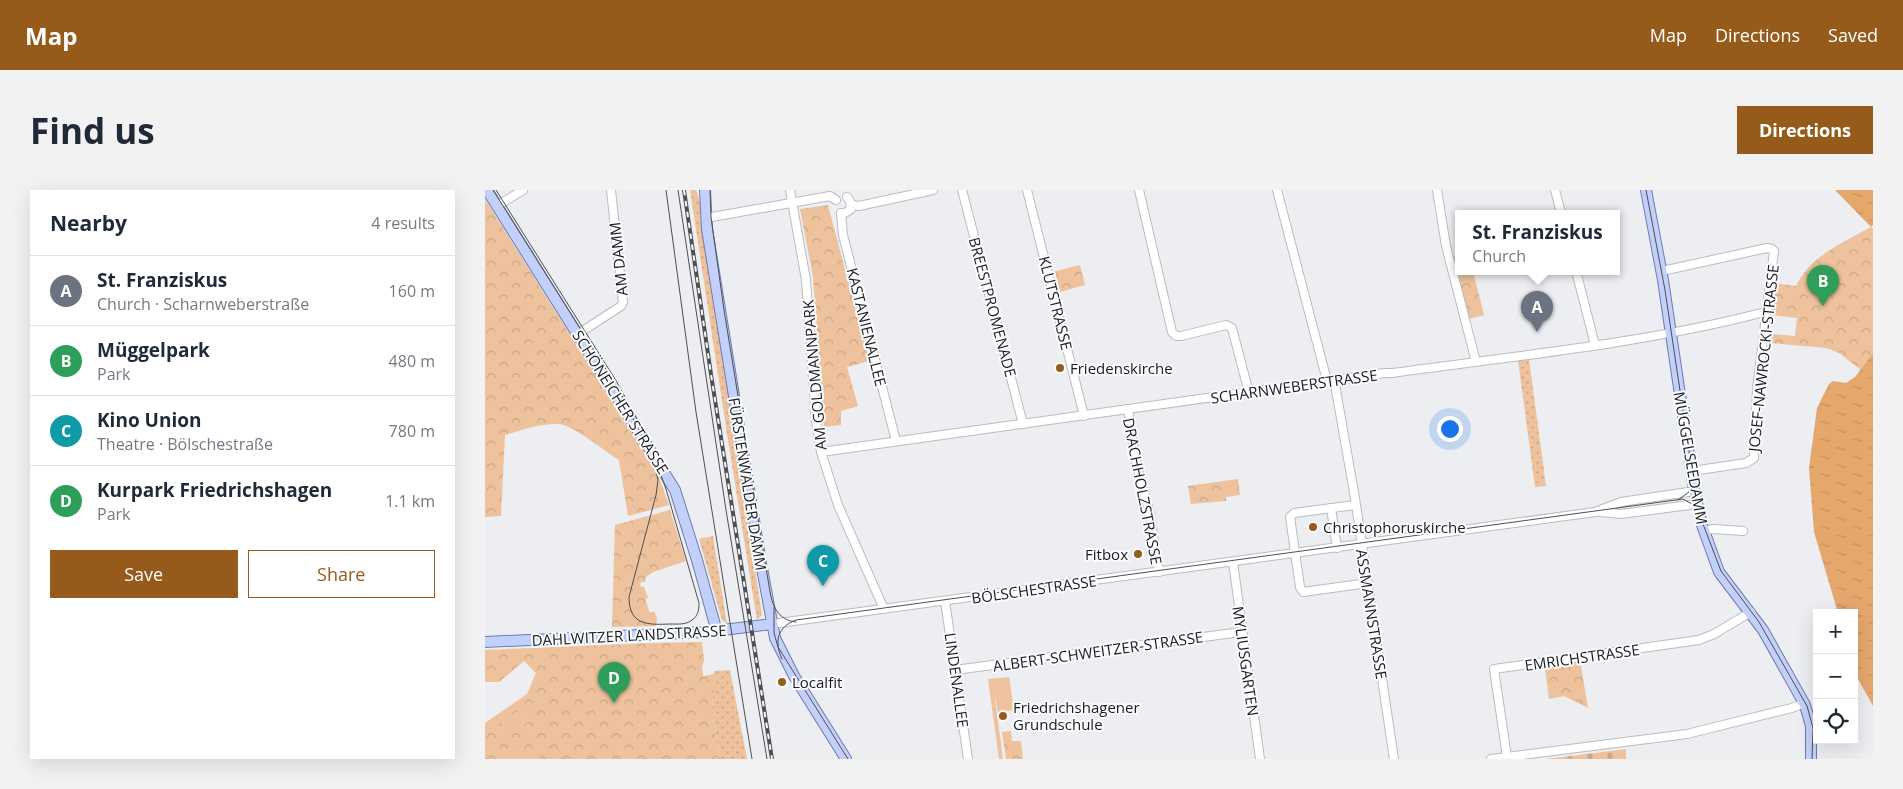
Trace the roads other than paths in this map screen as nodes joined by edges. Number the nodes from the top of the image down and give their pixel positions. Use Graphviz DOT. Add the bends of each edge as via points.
graph roads {
  1 [pos="487,190"];
  2 [pos="523,190"];
  3 [pos="611,190"];
  4 [pos="705,190"];
  5 [pos="791,190"];
  6 [pos="933,190"];
  7 [pos="962,190"];
  8 [pos="1027,190"];
  9 [pos="1139,190"];
  10 [pos="1277,190"];
  11 [pos="1437,190"];
  12 [pos="1555,190"];
  13 [pos="1646,190"];
  14 [pos="849,194"];
  15 [pos="836,200"];
  16 [pos="793,203"];
  17 [pos="852,205"];
  18 [pos="497,206"];
  19 [pos="1560,210"];
  20 [pos="841,213"];
  21 [pos="706,218"];
  22 [pos="1661,271"];
  23 [pos="1577,275"];
  24 [pos="1765,314"];
  25 [pos="578,334"];
  26 [pos="1671,334"];
  27 [pos="1595,346"];
  28 [pos="1475,362"];
  29 [pos="1331,381"];
  30 [pos="1249,393"];
  31 [pos="1128,409"];
  32 [pos="1084,416"];
  33 [pos="1023,424"];
  34 [pos="896,441"];
  35 [pos="821,452"];
  36 [pos="1692,471"];
  37 [pos="1695,491"];
  38 [pos="1697,504"];
  39 [pos="1355,505"];
  40 [pos="1331,508"];
  41 [pos="1598,511"];
  42 [pos="1704,531"];
  43 [pos="1743,531"];
  44 [pos="1362,544"];
  45 [pos="1337,548"];
  46 [pos="1295,553"];
  47 [pos="1233,562"];
  48 [pos="1159,572"];
  49 [pos="1368,583"];
  50 [pos="945,601"];
  51 [pos="884,609"];
  52 [pos="1751,612"];
  53 [pos="772,624"];
  54 [pos="717,632"];
  55 [pos="1241,632"];
  56 [pos="485,642"];
  57 [pos="955,670"];
  58 [pos="1804,703"];
  59 [pos="1507,757"];
  60 [pos="846,759"];
  61 [pos="968,759"];
  62 [pos="1260,759"];
  63 [pos="1394,759"];
  64 [pos="1491,759"];
  65 [pos="1811,759"];
  1 -- 18 [label="main road, SCHÖNEICHER STRASSE"];
  2 -- 18 [label="street"];
  3 -- 25 [label="street, AM DAMM" via="623,302"];
  4 -- 21 [label="main road, FÜRSTENWALDER DAMM"];
  5 -- 16 [label="street, AM GOLDMANNPARK"];
  6 -- 17 [label="street"];
  7 -- 33 [label="street, BREESTPROMENADE"];
  8 -- 32 [label="street, KLUTSTRASSE"];
  9 -- 30 [label="street" via="1172,332 1181,336 1226,325 1232,328"];
  10 -- 29 [label="street, ASSMANNSTRASSE" via="1326,377"];
  11 -- 28 [label="street" via="1446,246"];
  12 -- 19 [label="street"];
  13 -- 22 [label="main road, MÜGGELSEEDAMM"];
  14 -- 15 [label="street"];
  14 -- 17 [label="street"];
  15 -- 16 [label="street" via="830,196"];
  15 -- 20 [label="street" via="835,208"];
  16 -- 21 [label="street"];
  16 -- 35 [label="street, AM GOLDMANNPARK" via="806,280"];
  17 -- 20 [label="street" via="848,212"];
  18 -- 25 [label="main road, SCHÖNEICHER STRASSE"];
  20 -- 34 [label="street, KASTANIENALLEE" via="843,235"];
  21 -- 53 [label="main road, FÜRSTENWALDER DAMM"];
  22 -- 24 [label="street, JOSEF-NAWROCKI-STRASSE" via="1772,249"];
  22 -- 26 [label="main road, MÜGGELSEEDAMM"];
  23 -- 27 [label="street"];
  24 -- 26 [label="street, SCHARNWEBERSTRASSE"];
  24 -- 36 [label="street, JOSEF-NAWROCKI-STRASSE" via="1754,458 1746,463"];
  25 -- 54 [label="main road, SCHÖNEICHER STRASSE" via="675,490"];
  26 -- 27 [label="street, SCHARNWEBERSTRASSE"];
  26 -- 36 [label="main road, MÜGGELSEEDAMM"];
  27 -- 28 [label="street, SCHARNWEBERSTRASSE"];
  28 -- 29 [label="street, SCHARNWEBERSTRASSE"];
  29 -- 30 [label="street, SCHARNWEBERSTRASSE"];
  29 -- 39 [label="street, ASSMANNSTRASSE" via="1336,390"];
  30 -- 31 [label="street, SCHARNWEBERSTRASSE"];
  31 -- 32 [label="street, SCHARNWEBERSTRASSE"];
  31 -- 48 [label="street, DRACHHOLZSTRASSE"];
  32 -- 33 [label="street, SCHARNWEBERSTRASSE"];
  33 -- 34 [label="street, SCHARNWEBERSTRASSE"];
  34 -- 35 [label="street, SCHARNWEBERSTRASSE"];
  35 -- 51 [label="street, AM GOLDMANNPARK" via="838,505"];
  36 -- 37 [label="main road, MÜGGELSEEDAMM"];
  37 -- 38 [label="main road, MÜGGELSEEDAMM"];
  37 -- 41 [label="street, BÖLSCHESTRASSE" via="1621,502"];
  38 -- 41 [label="street, BÖLSCHESTRASSE" via="1621,514"];
  38 -- 42 [label="main road, MÜGGELSEEDAMM"];
  39 -- 40 [label="street"];
  39 -- 44 [label="street, ASSMANNSTRASSE"];
  40 -- 45 [label="street"];
  40 -- 46 [label="street" via="1294,513 1290,517"];
  41 -- 44 [label="street, BÖLSCHESTRASSE"];
  42 -- 43 [label="street"];
  42 -- 52 [label="main road, MÜGGELSEEDAMM" via="1721,575"];
  44 -- 45 [label="street, BÖLSCHESTRASSE"];
  44 -- 49 [label="street, ASSMANNSTRASSE"];
  45 -- 46 [label="street, BÖLSCHESTRASSE"];
  46 -- 47 [label="street, BÖLSCHESTRASSE"];
  46 -- 49 [label="street" via="1303,592"];
  47 -- 48 [label="street, BÖLSCHESTRASSE"];
  47 -- 55 [label="street, MYLIUSGARTEN"];
  48 -- 50 [label="street, BÖLSCHESTRASSE"];
  49 -- 63 [label="street, ASSMANNSTRASSE"];
  50 -- 51 [label="street, BÖLSCHESTRASSE"];
  50 -- 57 [label="street, LINDENALLEE"];
  51 -- 53 [label="street, BÖLSCHESTRASSE"];
  52 -- 58 [label="main road, MÜGGELSEEDAMM"];
  52 -- 59 [label="street, EMRICHSTRASSE" via="1699,640 1494,669"];
  53 -- 54 [label="main road, DAHLWITZER LANDSTRASSE"];
  53 -- 60 [label="main road, FÜRSTENWALDER DAMM" via="783,658"];
  54 -- 56 [label="main road, DAHLWITZER LANDSTRASSE"];
  55 -- 57 [label="street, ALBERT-SCHWEITZER-STRASSE"];
  55 -- 62 [label="street, MYLIUSGARTEN"];
  57 -- 61 [label="street, LINDENALLEE"];
  58 -- 59 [label="street" via="1687,734"];
  58 -- 65 [label="main road, MÜGGELSEEDAMM" via="1811,726"];
  59 -- 64 [label="street"];
}
